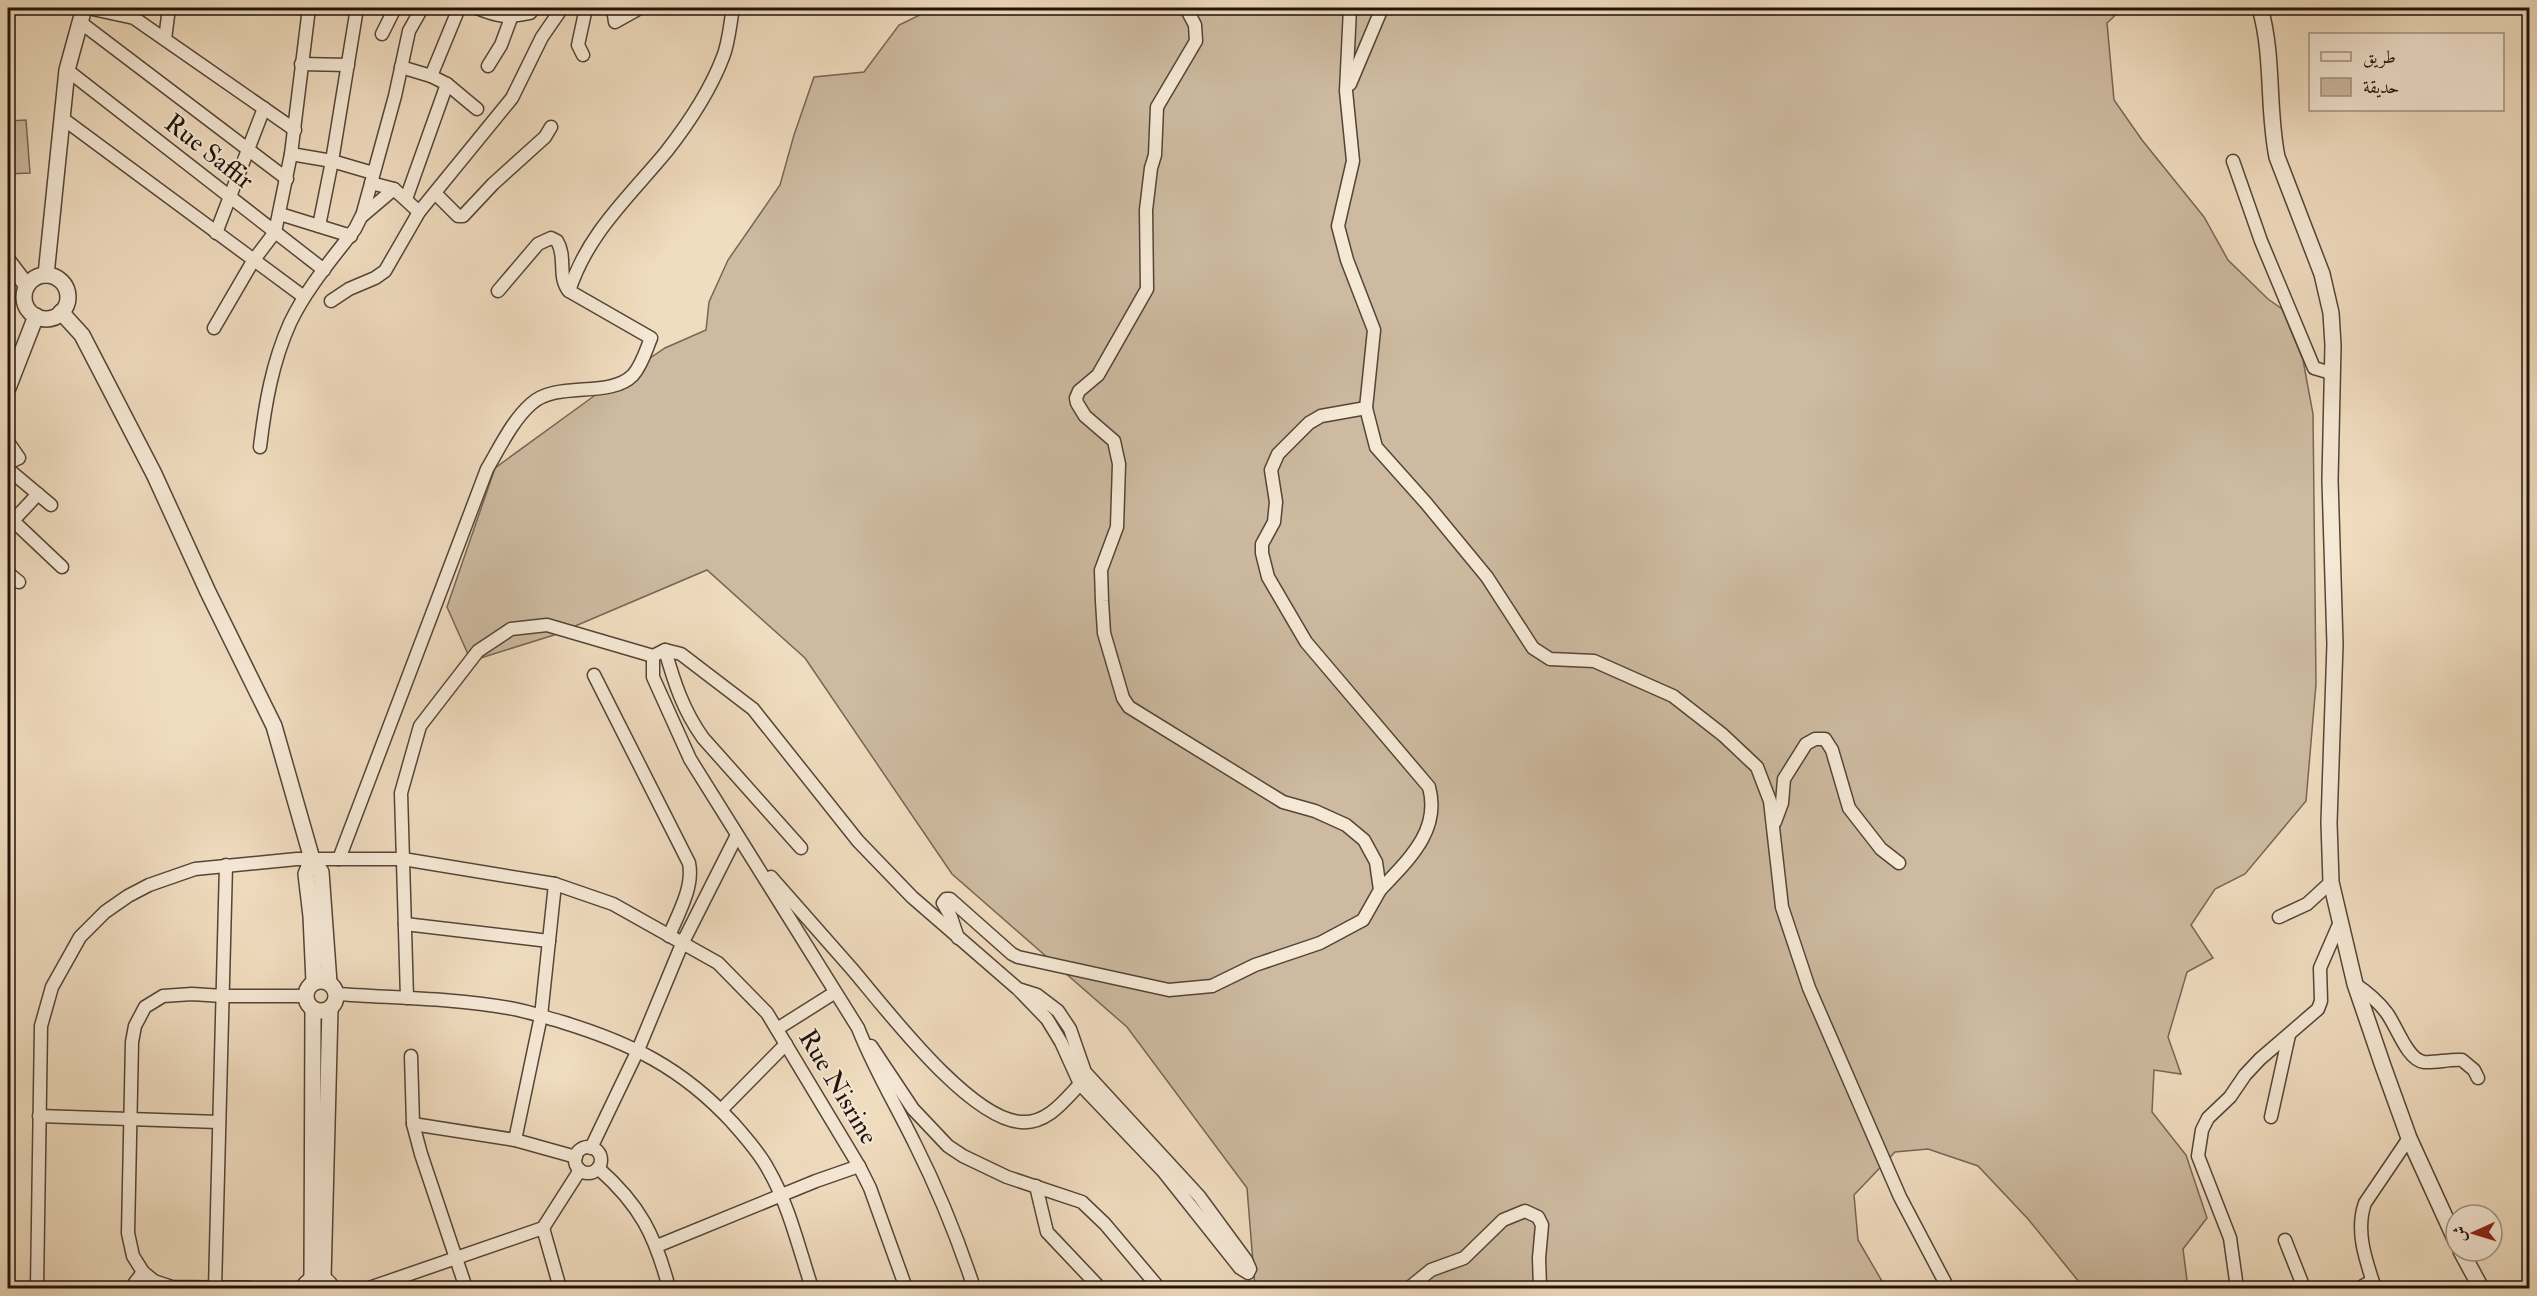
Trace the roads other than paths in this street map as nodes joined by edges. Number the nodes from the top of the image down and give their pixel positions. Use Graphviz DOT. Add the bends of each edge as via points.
graph roads {
  1 [pos="169,8"];
  2 [pos="309,8"];
  3 [pos="357,8"];
  4 [pos="394,8"];
  5 [pos="422,8"];
  6 [pos="459,8"];
  7 [pos="477,8"];
  8 [pos="534,8"];
  9 [pos="562,8"];
  10 [pos="586,8"];
  11 [pos="613,8"];
  12 [pos="640,8"];
  13 [pos="733,8"];
  14 [pos="1186,8"];
  15 [pos="1350,8"];
  16 [pos="1382,8"];
  17 [pos="2259,8"];
  18 [pos="84,12"];
  19 [pos="135,13"];
  20 [pos="511,18"];
  21 [pos="382,34"];
  22 [pos="165,39"];
  23 [pos="583,55"];
  24 [pos="301,64"];
  25 [pos="348,65"];
  26 [pos="488,66"];
  27 [pos="401,67"];
  28 [pos="66,70"];
  29 [pos="431,76"];
  30 [pos="447,84"];
  31 [pos="1346,91"];
  32 [pos="264,108"];
  33 [pos="477,109"];
  34 [pos="62,118"];
  35 [pos="551,127"];
  36 [pos="295,130"];
  37 [pos="248,150"];
  38 [pos="291,154"];
  39 [pos="332,161"];
  40 [pos="2233,161"];
  41 [pos="372,178"];
  42 [pos="286,179"];
  43 [pos="394,189"];
  44 [pos="435,193"];
  45 [pos="230,197"];
  46 [pos="406,199"];
  47 [pos="419,212"];
  48 [pos="280,214"];
  49 [pos="362,217"];
  50 [pos="319,226"];
  51 [pos="275,232"];
  52 [pos="216,233"];
  53 [pos="351,236"];
  54 [pos="8,261"];
  55 [pos="253,261"];
  56 [pos="324,270"];
  57 [pos="46,275"];
  58 [pos="27,286"];
  59 [pos="498,291"];
  60 [pos="569,291"];
  61 [pos="304,297"];
  62 [pos="331,301"];
  63 [pos="61,312"];
  64 [pos="36,316"];
  65 [pos="214,328"];
  66 [pos="2331,373"];
  67 [pos="8,388"];
  68 [pos="1366,408"];
  69 [pos="8,442"];
  70 [pos="260,447"];
  71 [pos="13,460"];
  72 [pos="8,469"];
  73 [pos="38,494"];
  74 [pos="51,505"];
  75 [pos="9,521"];
  76 [pos="62,567"];
  77 [pos="8,573"];
  78 [pos="18,582"];
  79 [pos="665,650"];
  80 [pos="653,656"];
  81 [pos="594,675"];
  82 [pos="1773,826"];
  83 [pos="737,835"];
  84 [pos="801,848"];
  85 [pos="749,851"];
  86 [pos="312,859"];
  87 [pos="339,859"];
  88 [pos="403,859"];
  89 [pos="1899,863"];
  90 [pos="226,865"];
  91 [pos="2331,882"];
  92 [pos="555,884"];
  93 [pos="1380,890"];
  94 [pos="2279,917"];
  95 [pos="2340,922"];
  96 [pos="405,924"];
  97 [pos="669,936"];
  98 [pos="958,939"];
  99 [pos="549,941"];
  100 [pos="682,944"];
  101 [pos="2355,984"];
  102 [pos="326,986"];
  103 [pos="1018,989"];
  104 [pos="834,993"];
  105 [pos="223,996"];
  106 [pos="407,998"];
  107 [pos="309,1003"];
  108 [pos="330,1009"];
  109 [pos="541,1016"];
  110 [pos="858,1028"];
  111 [pos="777,1029"];
  112 [pos="2289,1035"];
  113 [pos="786,1044"];
  114 [pos="638,1050"];
  115 [pos="411,1056"];
  116 [pos="2478,1078"];
  117 [pos="1080,1084"];
  118 [pos="720,1110"];
  119 [pos="39,1116"];
  120 [pos="2271,1117"];
  121 [pos="130,1118"];
  122 [pos="219,1122"];
  123 [pos="320,1123"];
  124 [pos="413,1124"];
  125 [pos="2409,1138"];
  126 [pos="515,1140"];
  127 [pos="591,1148"];
  128 [pos="576,1157"];
  129 [pos="859,1166"];
  130 [pos="598,1168"];
  131 [pos="580,1170"];
  132 [pos="1036,1186"];
  133 [pos="782,1195"];
  134 [pos="2444,1215"];
  135 [pos="543,1228"];
  136 [pos="2285,1240"];
  137 [pos="657,1246"];
  138 [pos="456,1257"];
  139 [pos="2467,1263"];
  140 [pos="143,1272"];
  141 [pos="318,1284"];
  142 [pos="2373,1285"];
  143 [pos="36,1288"];
  144 [pos="131,1288"];
  145 [pos="215,1288"];
  146 [pos="249,1288"];
  147 [pos="369,1288"];
  148 [pos="466,1288"];
  149 [pos="560,1288"];
  150 [pos="669,1288"];
  151 [pos="811,1288"];
  152 [pos="906,1288"];
  153 [pos="974,1288"];
  154 [pos="1100,1288"];
  155 [pos="1159,1288"];
  156 [pos="1409,1288"];
  157 [pos="1540,1288"];
  158 [pos="1948,1288"];
  159 [pos="2237,1288"];
  160 [pos="2304,1288"];
  161 [pos="2359,1288"];
  162 [pos="2481,1288"];
  1 -- 22 [label="street"];
  2 -- 24 [label="street"];
  3 -- 25 [label="street"];
  4 -- 21 [label="street"];
  5 -- 27 [label="street" via="409,31"];
  6 -- 29 [label="street"];
  7 -- 20 [label="street"];
  8 -- 20 [label="street" via="530,14"];
  9 -- 44 [label="street" via="542,37 512,98"];
  10 -- 23 [label="street" via="578,45"];
  11 -- 12 [label="street" via="615,22"];
  13 -- 60 [label="street" via="724,56 706,94 667,150 605,221"];
  14 -- 93 [label="street" via="1195,25 1196,41 1157,107 1155,155 1146,210 1147,289 1098,375 1076,398 1084,416 1114,441 1119,464 1117,527 1101,570 1104,633 1129,707 1284,802 1346,825 1364,840 1376,862"];
  15 -- 31 [label="street"];
  16 -- 31 [label="street"];
  17 -- 66 [label="street" via="2268,43 2275,147 2322,274 2331,313"];
  18 -- 19 [label="street"];
  18 -- 28 [label="street"];
  18 -- 37 [label="street"];
  19 -- 22 [label="street"];
  20 -- 26 [label="street"];
  22 -- 32 [label="street"];
  24 -- 25 [label="street"];
  24 -- 36 [label="street"];
  25 -- 39 [label="street"];
  27 -- 29 [label="street"];
  27 -- 41 [label="street"];
  28 -- 34 [label="street"];
  28 -- 45 [label="street, Rue Saffir"];
  29 -- 30 [label="street"];
  30 -- 33 [label="street"];
  30 -- 46 [label="street"];
  31 -- 68 [label="street" via="1353,161 1338,226 1374,330"];
  32 -- 36 [label="street"];
  32 -- 37 [label="street"];
  34 -- 52 [label="street"];
  34 -- 57 [label="street"];
  35 -- 44 [label="street" via="463,216 458,216"];
  36 -- 38 [label="street"];
  37 -- 42 [label="street"];
  37 -- 45 [label="street"];
  38 -- 39 [label="street"];
  38 -- 42 [label="street"];
  39 -- 41 [label="street"];
  39 -- 50 [label="street"];
  40 -- 66 [label="street" via="2261,241 2314,368"];
  41 -- 43 [label="street"];
  41 -- 49 [label="street"];
  42 -- 48 [label="street"];
  43 -- 46 [label="street"];
  43 -- 49 [label="street"];
  44 -- 47 [label="street"];
  45 -- 51 [label="street, Rue Saffir"];
  45 -- 52 [label="street"];
  46 -- 47 [label="street"];
  47 -- 62 [label="street" via="385,271"];
  48 -- 50 [label="street"];
  48 -- 51 [label="street"];
  49 -- 53 [label="street"];
  50 -- 53 [label="street"];
  51 -- 55 [label="street"];
  51 -- 56 [label="street, Rue Saffir"];
  52 -- 55 [label="street"];
  53 -- 56 [label="street"];
  54 -- 58 [label="street"];
  55 -- 61 [label="street"];
  55 -- 65 [label="street"];
  56 -- 61 [label="street"];
  57 -- 58 [label="street"];
  57 -- 63 [label="street" via="66,288 67,302"];
  58 -- 64 [label="street" via="24,300"];
  59 -- 60 [label="street" via="538,244 551,238 561,248 562,282"];
  60 -- 87 [label="street" via="651,338 631,377 617,385 558,392 532,402 512,426 487,469"];
  61 -- 70 [label="street" via="276,361 266,397"];
  63 -- 64 [label="street" via="47,319"];
  63 -- 86 [label="street" via="82,335 154,474 273,726"];
  64 -- 67 [label="street"];
  66 -- 91 [label="street" via="2335,644"];
  68 -- 82 [label="street" via="1376,447 1486,577 1533,648 1550,659 1594,661 1673,696 1757,768 1770,801"];
  68 -- 93 [label="street" via="1321,416 1278,454 1271,470 1276,502 1274,522 1262,544 1268,577 1305,642 1429,787 1432,816 1413,855"];
  69 -- 71 [label="street"];
  72 -- 73 [label="street"];
  73 -- 74 [label="street"];
  73 -- 75 [label="street"];
  75 -- 76 [label="street"];
  77 -- 78 [label="street"];
  79 -- 80 [label="street"];
  79 -- 84 [label="street" via="689,718"];
  79 -- 98 [label="street" via="681,654 753,710 858,841"];
  80 -- 83 [label="street" via="652,677 690,759"];
  80 -- 88 [label="street" via="548,625 511,629 478,651 420,726 401,793"];
  81 -- 97 [label="street" via="689,863 689,884"];
  82 -- 89 [label="street" via="1782,803 1785,779 1806,744 1825,739 1849,808 1881,849"];
  82 -- 158 [label="street" via="1782,907 1809,988 1900,1197"];
  83 -- 85 [label="street"];
  83 -- 100 [label="street"];
  85 -- 104 [label="street"];
  85 -- 117 [label="street" via="890,1015 945,1074 981,1105 1010,1120 1032,1121 1050,1114"];
  86 -- 87 [label="street, Rue Nisrine"];
  86 -- 90 [label="street, Rue Nisrine"];
  86 -- 102 [label="street" via="306,874"];
  87 -- 88 [label="street, Rue Nisrine"];
  88 -- 92 [label="street, Rue Nisrine"];
  88 -- 96 [label="street"];
  90 -- 105 [label="street"];
  90 -- 119 [label="street, Rue Nisrine" via="195,869 149,885 105,912 80,937 45,1005 39,1059"];
  91 -- 94 [label="street" via="2307,904"];
  91 -- 95 [label="street"];
  92 -- 97 [label="street, Rue Nisrine" via="613,904"];
  92 -- 99 [label="street"];
  93 -- 98 [label="street" via="1363,920 1320,943 1255,965 1212,986 1169,990 1018,957 946,899 943,903"];
  95 -- 101 [label="street"];
  95 -- 112 [label="street" via="2320,968 2321,1005"];
  96 -- 99 [label="street"];
  96 -- 106 [label="street"];
  97 -- 100 [label="street, Rue Nisrine"];
  98 -- 103 [label="street"];
  99 -- 109 [label="street"];
  100 -- 111 [label="street, Rue Nisrine" via="718,963 767,1013"];
  100 -- 114 [label="street"];
  101 -- 116 [label="street" via="2376,999 2413,1057 2424,1062 2462,1060"];
  101 -- 125 [label="street"];
  102 -- 106 [label="street"];
  102 -- 107 [label="street" via="308,988"];
  102 -- 108 [label="street" via="336,1000"];
  103 -- 117 [label="street" via="1054,1030"];
  103 -- 117 [label="street" via="1037,995 1058,1011 1070,1029 1085,1072 1205,1204 1246,1260 1248,1273 1163,1171"];
  104 -- 110 [label="street"];
  104 -- 111 [label="street"];
  105 -- 107 [label="street"];
  105 -- 121 [label="street" via="174,994 145,1007 132,1042"];
  105 -- 122 [label="street"];
  106 -- 109 [label="street" via="501,1006"];
  107 -- 108 [label="street" via="318,1012"];
  107 -- 123 [label="street"];
  108 -- 123 [label="street"];
  109 -- 114 [label="street"];
  109 -- 126 [label="street"];
  110 -- 132 [label="street" via="913,1109 948,1146 981,1165"];
  110 -- 153 [label="street" via="917,1146"];
  111 -- 113 [label="street, Rue Nisrine"];
  112 -- 120 [label="street"];
  112 -- 159 [label="street" via="2245,1075 2208,1118 2198,1143 2198,1156 2230,1238"];
  113 -- 118 [label="street"];
  113 -- 129 [label="street, Rue Nisrine"];
  114 -- 118 [label="street" via="701,1090"];
  114 -- 127 [label="street"];
  115 -- 124 [label="street"];
  118 -- 133 [label="street" via="767,1167"];
  119 -- 121 [label="street"];
  119 -- 143 [label="street, Rue Nisrine"];
  121 -- 122 [label="street"];
  121 -- 140 [label="street" via="128,1233 133,1256"];
  122 -- 145 [label="street"];
  123 -- 141 [label="street"];
  124 -- 126 [label="street"];
  124 -- 138 [label="street"];
  125 -- 134 [label="street"];
  125 -- 142 [label="street" via="2362,1211 2361,1235"];
  126 -- 128 [label="street"];
  127 -- 128 [label="street" via="582,1149"];
  127 -- 130 [label="street" via="599,1154"];
  128 -- 131 [label="street"];
  129 -- 133 [label="street"];
  129 -- 152 [label="street, Rue Nisrine"];
  130 -- 131 [label="street" via="590,1173"];
  130 -- 137 [label="street" via="636,1208"];
  131 -- 135 [label="street"];
  132 -- 154 [label="street" via="1047,1232"];
  132 -- 155 [label="street" via="1074,1198 1088,1207"];
  133 -- 137 [label="street"];
  133 -- 151 [label="street"];
  135 -- 138 [label="street"];
  135 -- 149 [label="street"];
  136 -- 160 [label="street"];
  137 -- 150 [label="street"];
  138 -- 147 [label="street"];
  138 -- 148 [label="street"];
  139 -- 162 [label="street"];
  140 -- 144 [label="street"];
  140 -- 145 [label="street" via="163,1285"];
  142 -- 161 [label="street"];
  145 -- 146 [label="street"];
  156 -- 157 [label="street" via="1431,1270 1464,1258 1503,1220 1525,1211 1538,1217 1542,1225"];
}
